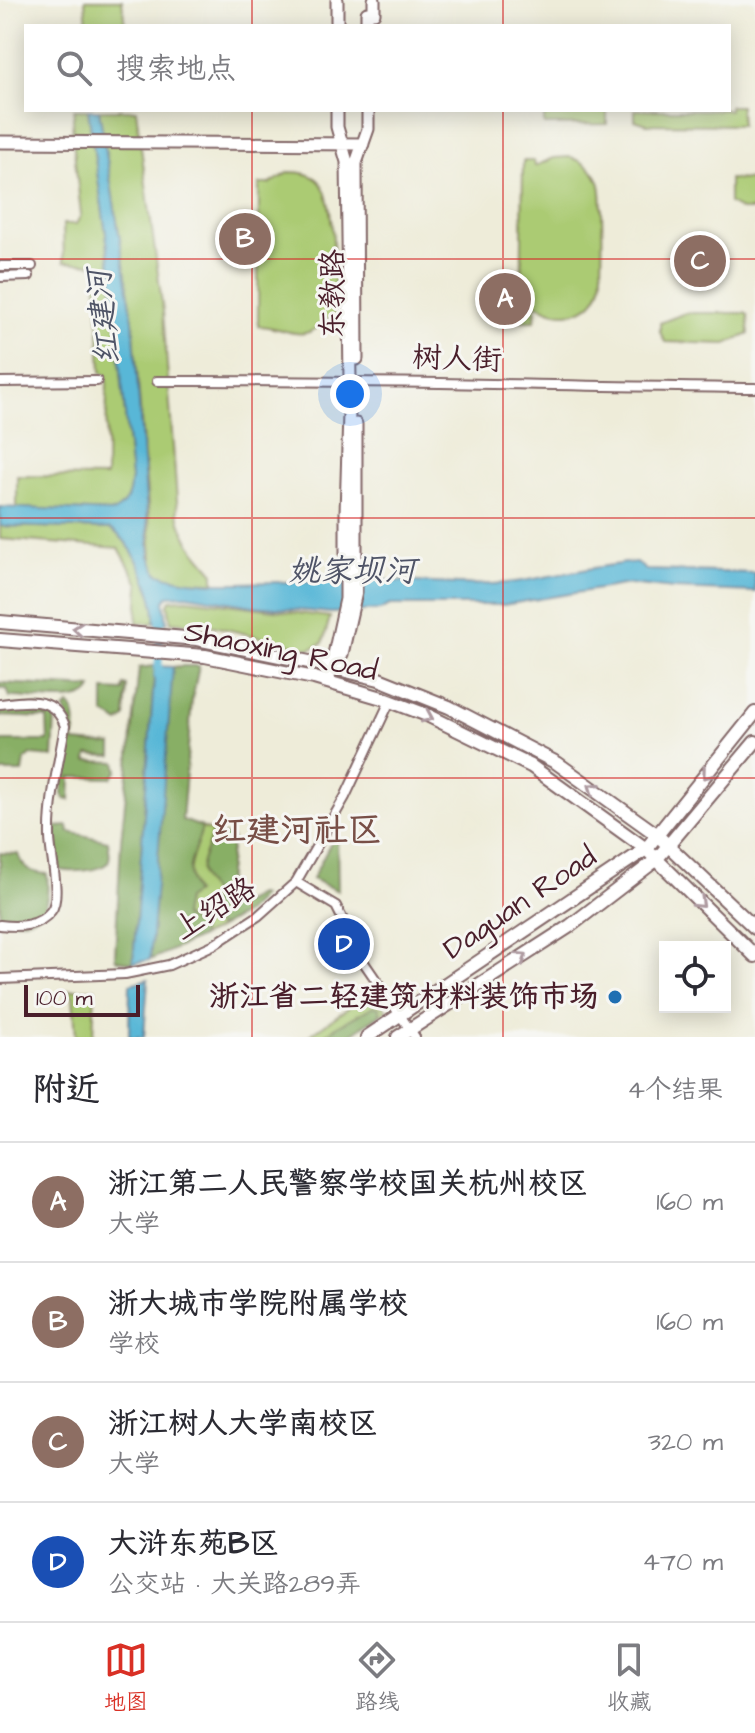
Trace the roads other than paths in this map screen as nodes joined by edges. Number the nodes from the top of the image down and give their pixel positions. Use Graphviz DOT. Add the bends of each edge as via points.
graph roads {
  1 [pos="337,0"];
  2 [pos="374,0"];
  3 [pos="337,24"];
  4 [pos="367,24"];
  5 [pos="337,112"];
  6 [pos="368,112"];
  7 [pos="0,142"];
  8 [pos="342,144"];
  9 [pos="363,144"];
  10 [pos="0,266"];
  11 [pos="32,266"];
  12 [pos="29,276"];
  13 [pos="0,277"];
  14 [pos="354,380"];
  15 [pos="97,381"];
  16 [pos="157,381"];
  17 [pos="0,382"];
  18 [pos="755,388"];
  19 [pos="0,622"];
  20 [pos="0,640"];
  21 [pos="333,667"];
  22 [pos="328,682"];
  23 [pos="390,701"];
  24 [pos="0,704"];
  25 [pos="755,713"];
  26 [pos="755,742"];
  27 [pos="656,834"];
  28 [pos="671,845"];
  29 [pos="646,849"];
  30 [pos="656,860"];
  31 [pos="296,882"];
  32 [pos="0,925"];
  33 [pos="755,928"];
  34 [pos="755,956"];
  35 [pos="0,979"];
  36 [pos="400,1015"];
  37 [pos="412,1033"];
  38 [pos="367,1037"];
  39 [pos="398,1037"];
  1 -- 3 [label="street"];
  2 -- 4 [label="street"];
  5 -- 8 [label="street, 东教路"];
  6 -- 9 [label="street, 东教路"];
  7 -- 8 [label="street"];
  8 -- 9 [label="street"];
  8 -- 14 [label="street, 东教路" via="347,162"];
  9 -- 14 [label="street, 东教路" via="356,163"];
  10 -- 11 [label="street"];
  12 -- 13 [label="street"];
  14 -- 16 [label="street, 树人街"];
  14 -- 18 [label="street, 树人街"];
  14 -- 21 [label="street, 东教路" via="346,513 351,554"];
  15 -- 17 [label="street"];
  21 -- 19 [label="main road, Shaoxing Road, one-way" via="197,639"];
  20 -- 22 [label="main road, Shaoxing Road" via="205,656"];
  21 -- 22 [label="street, 东教路"];
  27 -- 21 [label="main road, Shaoxing Road, one-way" via="557,763 449,707"];
  22 -- 23 [label="main road, Shaoxing Road"];
  23 -- 29 [label="main road, Shaoxing Road, one-way" via="531,766"];
  23 -- 31 [label="street, 上绍路" via="345,797"];
  24 -- 32 [label="street" via="52,705 65,726 49,836 57,897 38,922"];
  25 -- 27 [label="main road, Daguan Road, one-way"];
  26 -- 28 [label="main road, Daguan Road"];
  27 -- 28 [label="main road, Shaoxing Road"];
  27 -- 29 [label="main road, Daguan Road"];
  28 -- 30 [label="main road, Daguan Road"];
  28 -- 33 [label="main road, Shaoxing Road"];
  29 -- 30 [label="main road, Shaoxing Road"];
  29 -- 36 [label="main road, Daguan Road"];
  30 -- 34 [label="main road, Shaoxing Road, one-way"];
  37 -- 30 [label="main road, Daguan Road, one-way" via="570,926"];
  31 -- 35 [label="street, 上绍路" via="225,938 169,965 125,974"];
  31 -- 36 [label="street" via="336,906 365,964"];
  36 -- 37 [label="street"];
  36 -- 38 [label="main road, Daguan Road"];
  37 -- 39 [label="main road, Daguan Road"];
}
